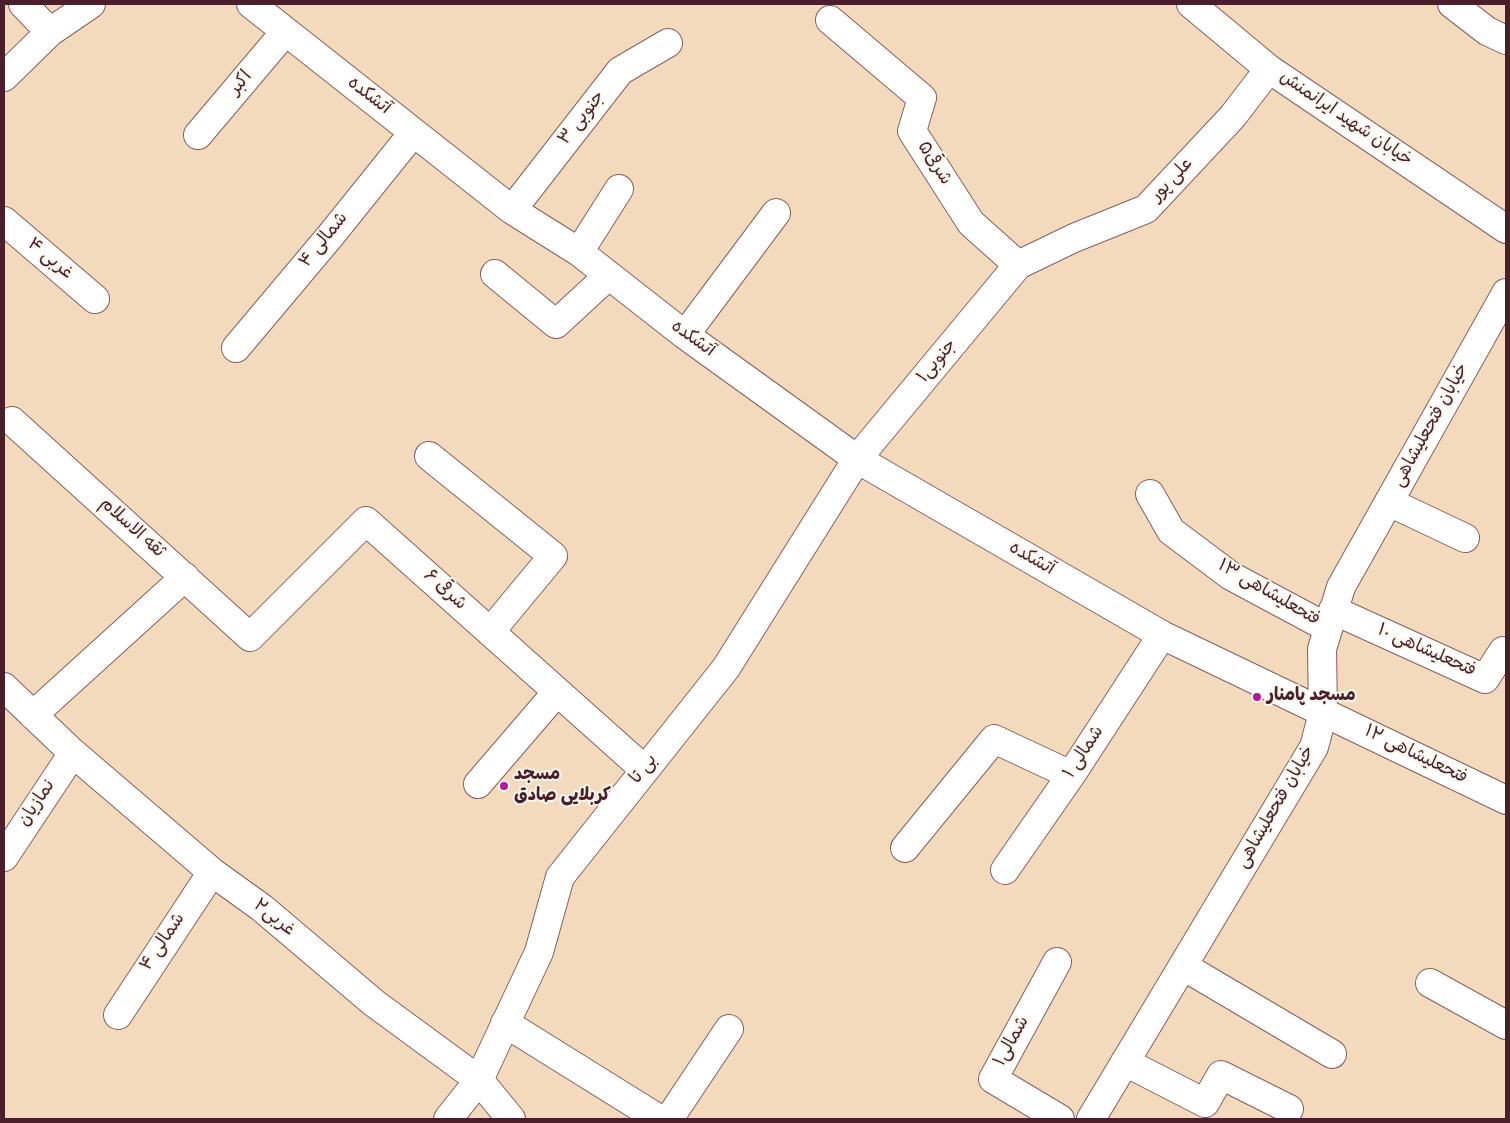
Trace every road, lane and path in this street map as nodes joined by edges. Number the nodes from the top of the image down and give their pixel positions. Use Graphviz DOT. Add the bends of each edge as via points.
graph roads {
  1 [pos="23,4"];
  2 [pos="92,4"];
  3 [pos="251,4"];
  4 [pos="1191,4"];
  5 [pos="1452,4"];
  6 [pos="830,20"];
  7 [pos="50,32"];
  8 [pos="285,32"];
  9 [pos="1506,40"];
  10 [pos="668,43"];
  11 [pos="1270,69"];
  12 [pos="4,77"];
  13 [pos="413,133"];
  14 [pos="198,135"];
  15 [pos="619,189"];
  16 [pos="512,210"];
  17 [pos="776,213"];
  18 [pos="4,222"];
  19 [pos="1506,229"];
  20 [pos="578,252"];
  21 [pos="1018,264"];
  22 [pos="495,274"];
  23 [pos="608,276"];
  24 [pos="1506,293"];
  25 [pos="95,299"];
  26 [pos="684,335"];
  27 [pos="236,348"];
  28 [pos="12,421"];
  29 [pos="429,456"];
  30 [pos="858,459"];
  31 [pos="1150,494"];
  32 [pos="1389,502"];
  33 [pos="1465,538"];
  34 [pos="185,577"];
  35 [pos="1331,619"];
  36 [pos="490,632"];
  37 [pos="1162,635"];
  38 [pos="250,637"];
  39 [pos="1506,652"];
  40 [pos="4,688"];
  41 [pos="557,692"];
  42 [pos="1323,712"];
  43 [pos="33,715"];
  44 [pos="72,753"];
  45 [pos="645,770"];
  46 [pos="1071,775"];
  47 [pos="478,784"];
  48 [pos="1506,800"];
  49 [pos="906,848"];
  50 [pos="4,857"];
  51 [pos="1005,870"];
  52 [pos="212,872"];
  53 [pos="1057,962"];
  54 [pos="1183,966"];
  55 [pos="1430,983"];
  56 [pos="118,1015"];
  57 [pos="506,1023"];
  58 [pos="1506,1025"];
  59 [pos="729,1029"];
  60 [pos="1332,1054"];
  61 [pos="1126,1062"];
  62 [pos="479,1080"];
  63 [pos="1289,1109"];
  64 [pos="448,1119"];
  65 [pos="511,1119"];
  66 [pos="659,1119"];
  67 [pos="669,1119"];
  68 [pos="1060,1119"];
  69 [pos="1091,1119"];
  1 -- 7 [label="street"];
  2 -- 7 [label="street"];
  3 -- 8 [label="street, آتشکده"];
  4 -- 11 [label="street, خیابان شهید ایرانمنش"];
  5 -- 9 [label="street" via="1487,31"];
  6 -- 21 [label="street, شرقی۵" via="922,98 912,131 970,222"];
  7 -- 12 [label="street"];
  8 -- 13 [label="street, آتشکده"];
  8 -- 14 [label="street, اکبر"];
  10 -- 16 [label="street, ۳ جنوبی" via="620,71"];
  11 -- 19 [label="street, خیابان شهید ایرانمنش"];
  11 -- 21 [label="street, علی پور" via="1233,116 1146,209"];
  13 -- 16 [label="street, آتشکده"];
  13 -- 27 [label="street, ۴ شمالی"];
  15 -- 20 [label="street"];
  16 -- 20 [label="street, آتشکده"];
  17 -- 26 [label="street"];
  18 -- 25 [label="street, ۴ غربی"];
  20 -- 23 [label="street, آتشکده"];
  21 -- 30 [label="street, جنوبی۱"];
  22 -- 23 [label="street" via="556,324"];
  23 -- 26 [label="street, آتشکده"];
  24 -- 32 [label="street, خیابان فتحعلیشاهی"];
  26 -- 30 [label="street, آتشکده"];
  28 -- 34 [label="street, ثقه الاسلام"];
  29 -- 36 [label="street" via="553,556"];
  30 -- 37 [label="street, آتشکده"];
  30 -- 45 [label="street, بی تا" via="726,668"];
  31 -- 35 [label="street, فتحعلیشاهی ۱۳" via="1171,531 1231,576"];
  32 -- 33 [label="street"];
  32 -- 35 [label="street, خیابان فتحعلیشاهی" via="1341,587"];
  34 -- 38 [label="street, ثقه الاسلام"];
  34 -- 43 [label="street"];
  35 -- 39 [label="street, فتحعلیشاهی ۱۰" via="1486,679 1503,651"];
  35 -- 42 [label="street, خیابان فتحعلیشاهی" via="1322,649"];
  36 -- 38 [label="street, ۶ شرقی" via="366,521"];
  36 -- 41 [label="street, ۶ شرقی"];
  37 -- 42 [label="street, آتشکده"];
  37 -- 46 [label="street, ۱ شمالی"];
  40 -- 43 [label="street, غربی۲"];
  41 -- 45 [label="street, ۶ شرقی"];
  41 -- 47 [label="street"];
  42 -- 48 [label="street, فتحعلیشاهی ۱۲"];
  42 -- 54 [label="street, خیابان فتحعلیشاهی" via="1314,747"];
  43 -- 44 [label="street, غربی۲"];
  44 -- 50 [label="street, نمازیان"];
  44 -- 52 [label="street, غربی۲"];
  45 -- 57 [label="street, بی تا" via="560,877 539,952"];
  46 -- 49 [label="street" via="994,739"];
  46 -- 51 [label="street, ۱ شمالی"];
  52 -- 56 [label="street, ۴ شمالی"];
  52 -- 62 [label="street, غربی۲" via="262,908 374,1003"];
  53 -- 68 [label="street, شمالی۱" via="993,1079"];
  54 -- 60 [label="street"];
  54 -- 61 [label="street, خیابان فتحعلیشاهی"];
  55 -- 58 [label="street"];
  57 -- 62 [label="street, بی تا"];
  57 -- 66 [label="street"];
  59 -- 67 [label="street"];
  61 -- 63 [label="street" via="1205,1104 1221,1074"];
  61 -- 69 [label="street, خیابان فتحعلیشاهی"];
  62 -- 64 [label="street, بی تا"];
  62 -- 65 [label="street, غربی۲"];
}
